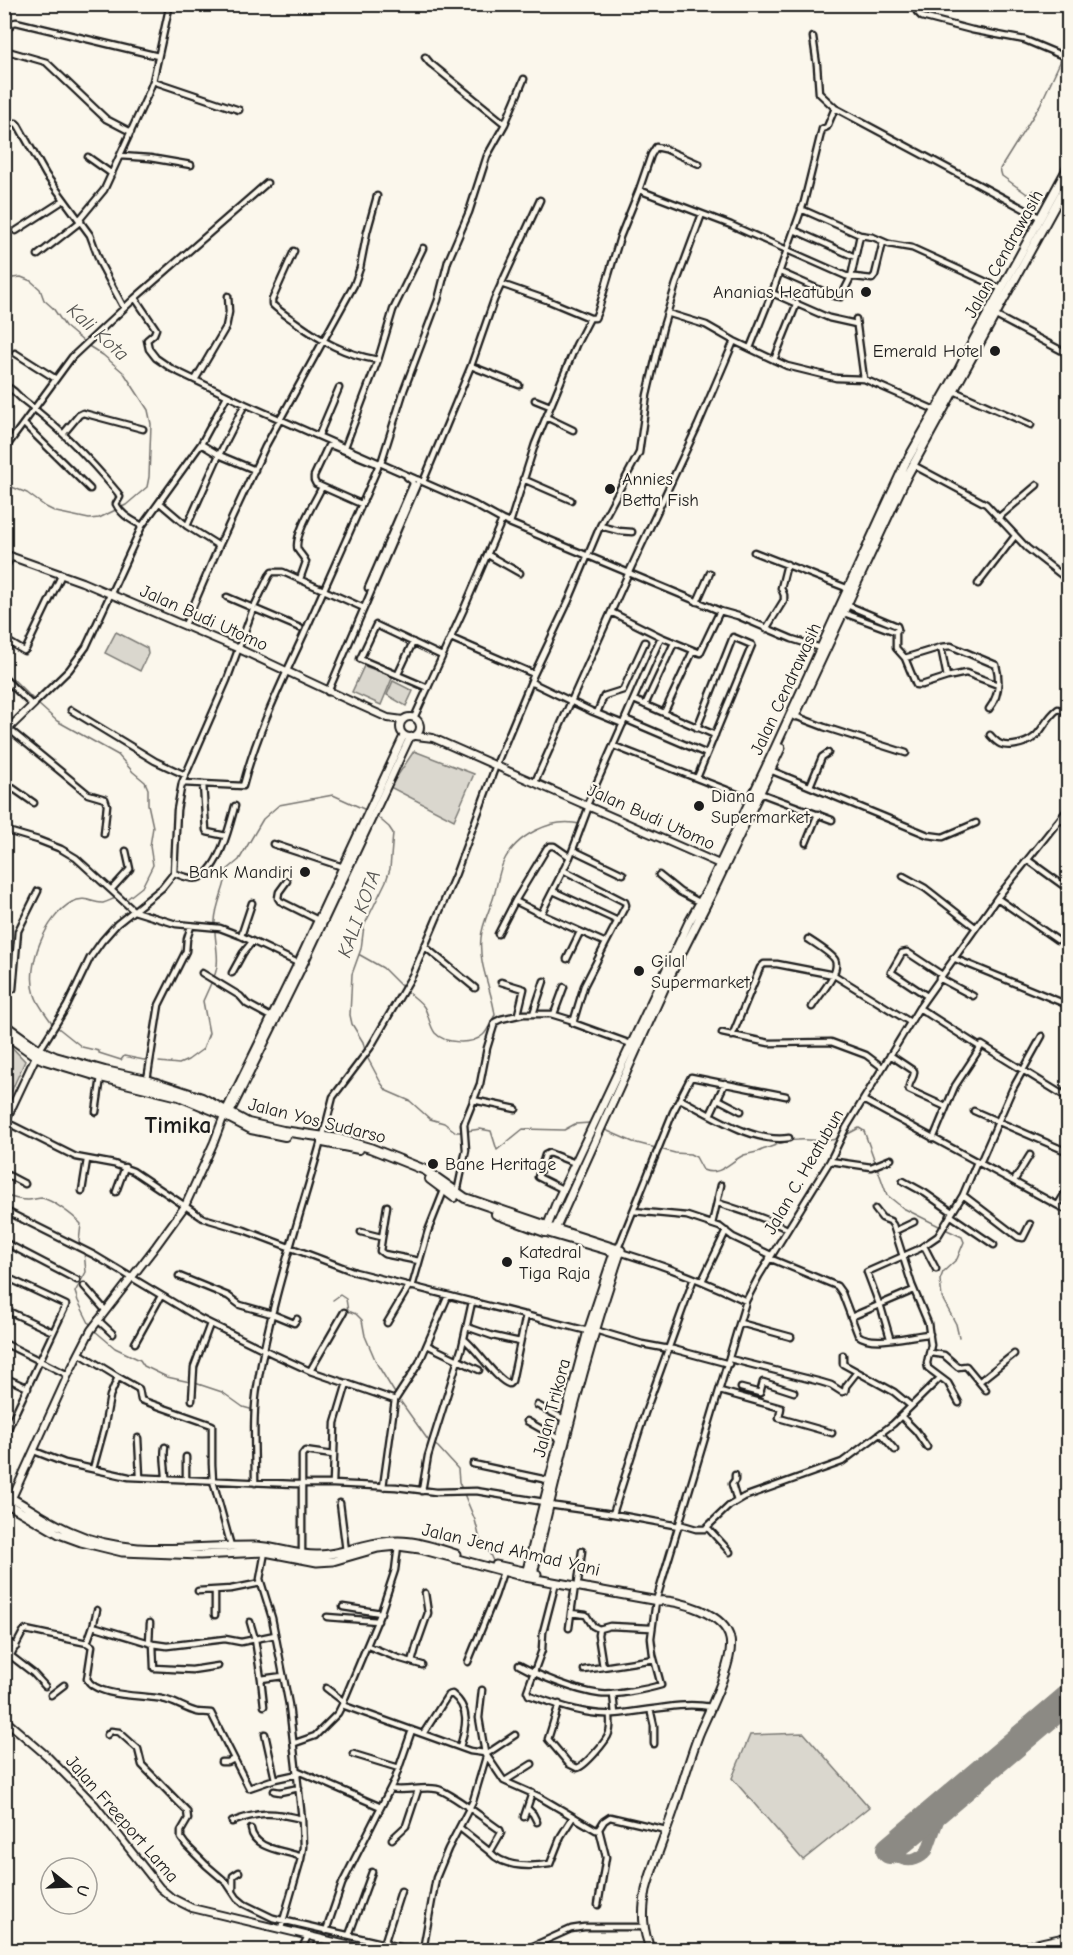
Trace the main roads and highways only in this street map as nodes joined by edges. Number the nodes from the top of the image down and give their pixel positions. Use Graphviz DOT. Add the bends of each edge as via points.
graph roads {
  1 [pos="1068,166"];
  2 [pos="1068,182"];
  3 [pos="722,865"];
  4 [pos="665,978"];
  5 [pos="4,1025"];
  6 [pos="4,1033"];
  7 [pos="38,1053"];
  8 [pos="615,1089"];
  9 [pos="226,1115"];
  10 [pos="579,1152"];
  11 [pos="588,1155"];
  12 [pos="445,1188"];
  13 [pos="550,1230"];
  14 [pos="619,1251"];
  15 [pos="591,1330"];
  16 [pos="552,1481"];
  17 [pos="7,1498"];
  18 [pos="143,1551"];
  19 [pos="337,1557"];
  20 [pos="529,1575"];
  21 [pos="576,1584"];
  22 [pos="1068,1937"];
  23 [pos="651,1950"];
  24 [pos="1010,1950"];
  1 -- 3 [label="main road, Jalan Cendrawasih" via="905,464"];
  2 -- 3 [label="main road, Jalan Cendrawasih" via="913,465 760,793"];
  3 -- 4 [label="main road, Jalan Cendrawasih"];
  3 -- 4 [label="main road, Jalan Cendrawasih" via="699,902"];
  4 -- 8 [label="main road, Jalan Cendrawasih"];
  4 -- 8 [label="main road, Jalan Cendrawasih" via="631,1044"];
  5 -- 7 [label="highway, Jalan Yos Sudarso"];
  6 -- 7 [label="highway, Jalan Yos Sudarso"];
  7 -- 9 [label="highway, Jalan Yos Sudarso" via="101,1077 161,1090"];
  7 -- 9 [label="highway, Jalan Yos Sudarso" via="202,1098"];
  8 -- 10 [label="main road, Jalan Cendrawasih"];
  8 -- 11 [label="main road, Jalan Cendrawasih"];
  9 -- 12 [label="highway, Jalan Yos Sudarso" via="264,1127 351,1142 425,1170"];
  10 -- 11 [label="main road"];
  10 -- 13 [label="main road, Jalan Cendrawasih" via="562,1188"];
  11 -- 13 [label="main road, Jalan Cendrawasih"];
  12 -- 13 [label="highway, Jalan Yos Sudarso"];
  12 -- 13 [label="highway, Jalan Yos Sudarso" via="465,1203"];
  13 -- 14 [label="main road, Jalan Yos Sudarso"];
  14 -- 15 [label="main road, Jalan Trikora"];
  15 -- 16 [label="main road, Jalan Trikora"];
  15 -- 16 [label="main road, Jalan Trikora" via="564,1419"];
  16 -- 20 [label="main road, Jalan Trikora"];
  17 -- 18 [label="main road, Jalan Jend Ahmad Yani" via="72,1533"];
  18 -- 19 [label="main road, Jalan Jend Ahmad Yani" via="231,1546"];
  18 -- 19 [label="main road, Jalan Jend Ahmad Yani" via="200,1555 265,1551 317,1562"];
  19 -- 20 [label="main road, Jalan Jend Ahmad Yani" via="378,1548 420,1548 503,1572"];
  19 -- 20 [label="main road, Jalan Jend Ahmad Yani" via="346,1551 385,1542 416,1542"];
  20 -- 21 [label="main road, Jalan Jend Ahmad Yani"];
  20 -- 21 [label="main road, Jalan Jend Ahmad Yani"];
  21 -- 23 [label="main road, Jalan Jend Ahmad Yani" via="684,1605 725,1626 731,1640 728,1659 646,1890 643,1927"];
  22 -- 24 [label="main road"];
}
